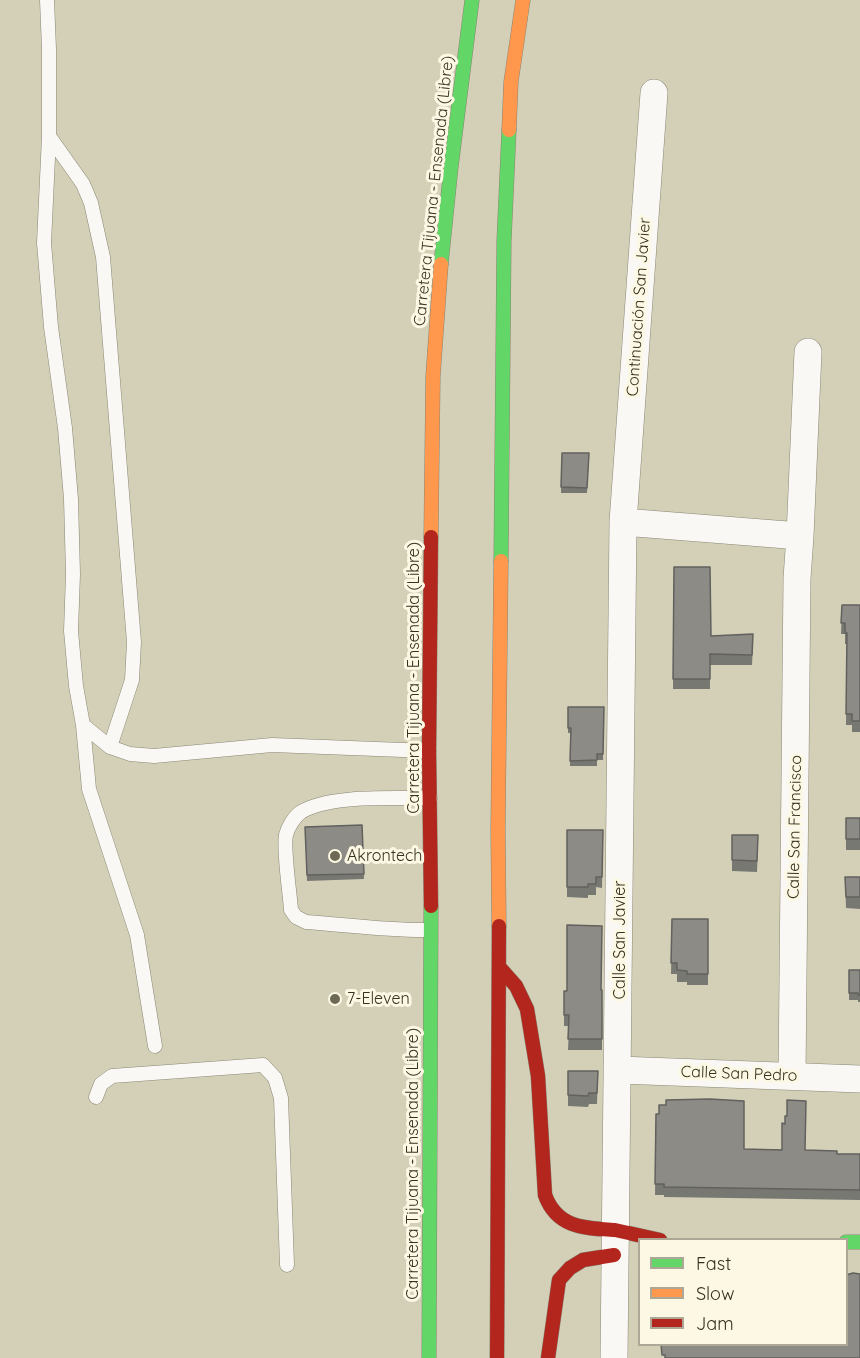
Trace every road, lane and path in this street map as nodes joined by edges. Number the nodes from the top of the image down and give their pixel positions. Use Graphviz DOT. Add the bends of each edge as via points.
graph roads {
  1 [pos="47,0"];
  2 [pos="472,0"];
  3 [pos="524,4"];
  4 [pos="654,93"];
  5 [pos="49,136"];
  6 [pos="808,352"];
  7 [pos="623,522"];
  8 [pos="800,536"];
  9 [pos="83,725"];
  10 [pos="111,747"];
  11 [pos="429,751"];
  12 [pos="430,798"];
  13 [pos="431,930"];
  14 [pos="500,968"];
  15 [pos="156,1046"];
  16 [pos="619,1070"];
  17 [pos="792,1076"];
  18 [pos="860,1079"];
  19 [pos="96,1097"];
  20 [pos="638,1243"];
  21 [pos="620,1246"];
  22 [pos="287,1265"];
  23 [pos="429,1358"];
  24 [pos="497,1358"];
  25 [pos="548,1358"];
  26 [pos="614,1358"];
  1 -- 5 [label="lane"];
  2 -- 11 [label="main road, Carretera Tijuana - Ensenada (Libre)" via="450,178 433,376"];
  3 -- 14 [label="main road" via="512,82 504,241"];
  4 -- 7 [label="street, Continuación San Javier"];
  5 -- 9 [label="lane" via="44,243 67,451 72,631"];
  5 -- 10 [label="lane" via="91,203 104,257 134,642 132,680"];
  6 -- 8 [label="street, Calle San Francisco"];
  7 -- 8 [label="street"];
  7 -- 16 [label="street, Calle San Javier"];
  8 -- 17 [label="street, Calle San Francisco"];
  9 -- 10 [label="lane"];
  9 -- 15 [label="lane" via="89,789 137,935"];
  10 -- 11 [label="lane" via="154,756 272,745"];
  11 -- 12 [label="main road, Carretera Tijuana - Ensenada (Libre)"];
  12 -- 13 [label="main road, Carretera Tijuana - Ensenada (Libre)"];
  12 -- 13 [label="lane" via="355,800 314,806 298,813 286,837 291,910 296,917 306,922"];
  13 -- 23 [label="main road, Carretera Tijuana - Ensenada (Libre)"];
  14 -- 21 [label="main road" via="516,986 527,1009 538,1076 547,1204 551,1212"];
  14 -- 24 [label="main road"];
  16 -- 17 [label="street, Calle San Pedro"];
  16 -- 21 [label="street, Calle San Javier"];
  17 -- 18 [label="street, Calle San Pedro"];
  19 -- 22 [label="lane" via="101,1084 112,1076 263,1065 275,1078 281,1098"];
  20 -- 21 [label="main road"];
  21 -- 25 [label="main road" via="581,1260 559,1280"];
  21 -- 26 [label="street, Calle San Javier"];
}
